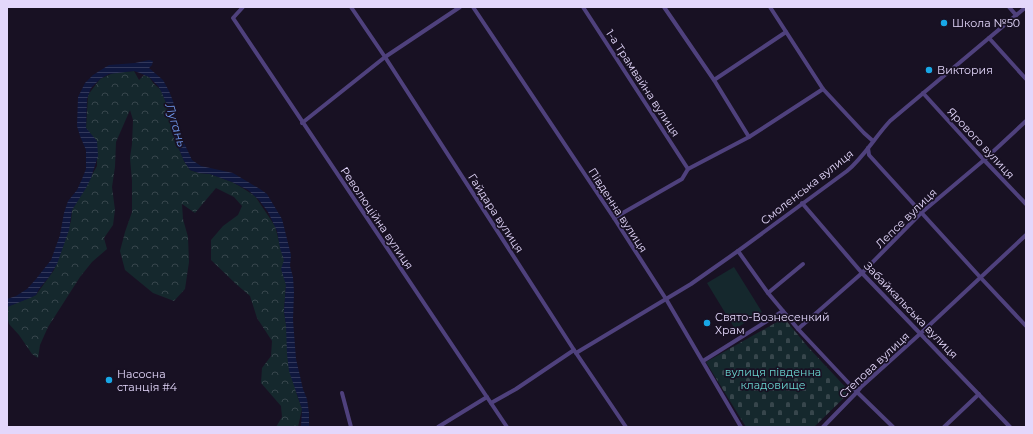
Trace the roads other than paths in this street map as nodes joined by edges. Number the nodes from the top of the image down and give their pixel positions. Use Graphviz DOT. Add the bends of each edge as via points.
graph roads {
  1 [pos="243,7"];
  2 [pos="351,7"];
  3 [pos="460,7"];
  4 [pos="473,7"];
  5 [pos="583,7"];
  6 [pos="664,7"];
  7 [pos="770,7"];
  8 [pos="1009,7"];
  9 [pos="1026,7"];
  10 [pos="1016,15"];
  11 [pos="786,32"];
  12 [pos="989,38"];
  13 [pos="385,57"];
  14 [pos="1026,79"];
  15 [pos="714,80"];
  16 [pos="823,89"];
  17 [pos="923,93"];
  18 [pos="1026,121"];
  19 [pos="302,123"];
  20 [pos="749,136"];
  21 [pos="873,141"];
  22 [pos="868,148"];
  23 [pos="984,160"];
  24 [pos="688,169"];
  25 [pos="802,203"];
  26 [pos="1026,204"];
  27 [pos="922,213"];
  28 [pos="614,218"];
  29 [pos="1026,235"];
  30 [pos="738,251"];
  31 [pos="803,264"];
  32 [pos="862,273"];
  33 [pos="980,278"];
  34 [pos="768,293"];
  35 [pos="666,299"];
  36 [pos="783,311"];
  37 [pos="1026,326"];
  38 [pos="798,329"];
  39 [pos="921,334"];
  40 [pos="575,352"];
  41 [pos="703,361"];
  42 [pos="857,392"];
  43 [pos="342,393"];
  44 [pos="979,394"];
  45 [pos="487,397"];
  46 [pos="491,403"];
  47 [pos="351,427"];
  48 [pos="438,427"];
  49 [pos="508,427"];
  50 [pos="626,427"];
  51 [pos="741,427"];
  52 [pos="823,427"];
  53 [pos="893,427"];
  54 [pos="944,427"];
  55 [pos="1010,427"];
  1 -- 19 [label="street, Революційна вулиця" via="233,18"];
  2 -- 13 [label="street, Гайдара вулиця"];
  3 -- 13 [label="street"];
  4 -- 28 [label="street, Південна вулиця"];
  5 -- 24 [label="street, 1-а Трамвайна вулиця"];
  6 -- 15 [label="street"];
  7 -- 11 [label="street"];
  8 -- 10 [label="street"];
  9 -- 10 [label="street, Смоленська вулиця"];
  10 -- 12 [label="street, Смоленська вулиця"];
  11 -- 15 [label="street"];
  11 -- 16 [label="street"];
  12 -- 14 [label="street"];
  12 -- 17 [label="street, Смоленська вулиця"];
  13 -- 19 [label="street"];
  13 -- 40 [label="street, Гайдара вулиця"];
  15 -- 20 [label="street"];
  16 -- 20 [label="street"];
  16 -- 21 [label="street"];
  17 -- 21 [label="street, Смоленська вулиця" via="890,121"];
  17 -- 23 [label="street, Ярового вулиця"];
  18 -- 23 [label="street, Лепсе вулиця"];
  19 -- 45 [label="street, Революційна вулиця"];
  20 -- 24 [label="street"];
  21 -- 22 [label="street, Смоленська вулиця"];
  22 -- 25 [label="street, Смоленська вулиця" via="854,165"];
  22 -- 27 [label="street" via="869,155"];
  23 -- 26 [label="street, Ярового вулиця"];
  23 -- 27 [label="street, Лепсе вулиця"];
  24 -- 28 [label="street" via="682,179"];
  25 -- 30 [label="street, Смоленська вулиця"];
  25 -- 32 [label="street, Забайкальська вулиця"];
  27 -- 32 [label="street, Лепсе вулиця"];
  27 -- 33 [label="street"];
  28 -- 35 [label="street, Південна вулиця"];
  29 -- 33 [label="street, Степова вулиця"];
  30 -- 34 [label="street"];
  30 -- 35 [label="street, Смоленська вулиця"];
  31 -- 34 [label="street"];
  32 -- 38 [label="street, Лепсе вулиця"];
  32 -- 39 [label="street, Забайкальська вулиця"];
  33 -- 37 [label="street"];
  33 -- 39 [label="street, Степова вулиця"];
  34 -- 36 [label="street"];
  35 -- 40 [label="street, Смоленська вулиця"];
  35 -- 41 [label="street, Південна вулиця"];
  36 -- 38 [label="street"];
  36 -- 41 [label="street"];
  38 -- 42 [label="street"];
  39 -- 42 [label="street, Степова вулиця"];
  39 -- 44 [label="street, Забайкальська вулиця"];
  40 -- 46 [label="street, Смоленська вулиця"];
  40 -- 50 [label="street, Гайдара вулиця"];
  41 -- 51 [label="street, Південна вулиця"];
  42 -- 52 [label="street, Степова вулиця"];
  42 -- 53 [label="street"];
  43 -- 47 [label="street"];
  44 -- 54 [label="street"];
  44 -- 55 [label="street, Забайкальська вулиця"];
  45 -- 46 [label="street, Революційна вулиця"];
  45 -- 48 [label="street"];
  46 -- 49 [label="street, Революційна вулиця"];
}
